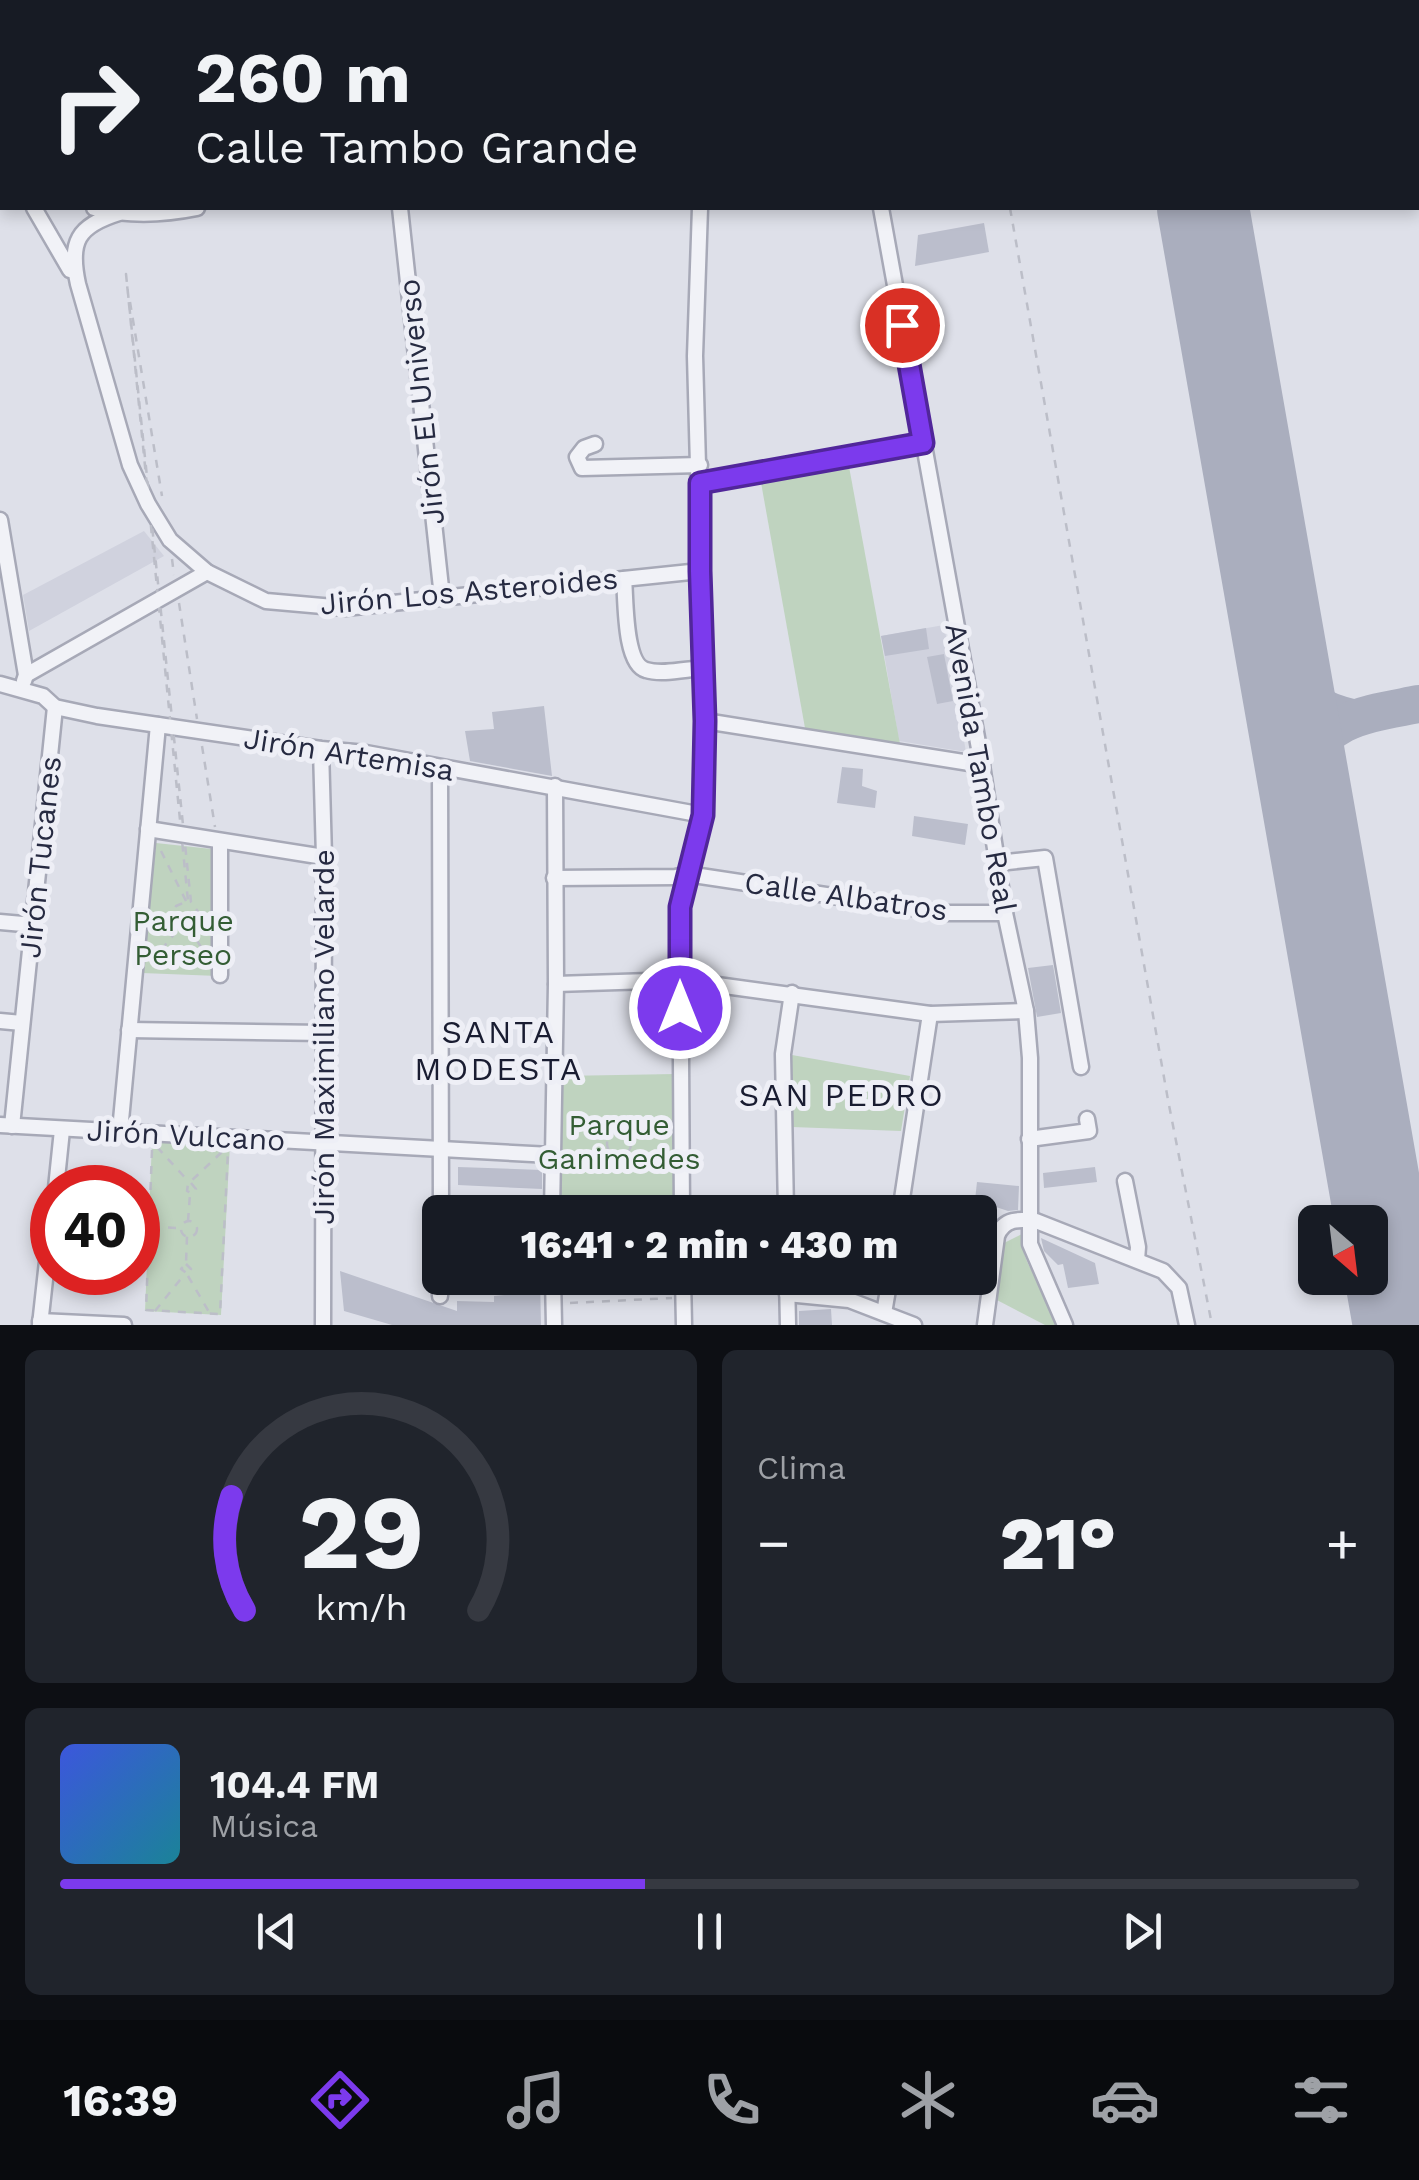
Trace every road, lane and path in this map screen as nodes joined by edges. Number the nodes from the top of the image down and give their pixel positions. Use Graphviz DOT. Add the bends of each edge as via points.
graph roads {
  1 [pos="35,210"];
  2 [pos="104,210"];
  3 [pos="183,210"];
  4 [pos="400,210"];
  5 [pos="700,210"];
  6 [pos="882,210"];
  7 [pos="1010,210"];
  8 [pos="119,213"];
  9 [pos="126,274"];
  10 [pos="78,284"];
  11 [pos="923,443"];
  12 [pos="595,444"];
  13 [pos="700,465"];
  14 [pos="700,483"];
  15 [pos="163,505"];
  16 [pos="0,520"];
  17 [pos="169,544"];
  18 [pos="700,571"];
  19 [pos="207,572"];
  20 [pos="624,579"];
  21 [pos="176,582"];
  22 [pos="442,597"];
  23 [pos="178,602"];
  24 [pos="703,668"];
  25 [pos="22,682"];
  26 [pos="0,684"];
  27 [pos="54,707"];
  28 [pos="197,717"];
  29 [pos="705,721"];
  30 [pos="158,725"];
  31 [pos="200,736"];
  32 [pos="321,750"];
  33 [pos="982,765"];
  34 [pos="440,769"];
  35 [pos="555,786"];
  36 [pos="703,815"];
  37 [pos="148,830"];
  38 [pos="218,837"];
  39 [pos="158,845"];
  40 [pos="324,857"];
  41 [pos="998,863"];
  42 [pos="686,874"];
  43 [pos="554,878"];
  44 [pos="186,901"];
  45 [pos="1005,913"];
  46 [pos="0,922"];
  47 [pos="34,925"];
  48 [pos="143,972"];
  49 [pos="220,975"];
  50 [pos="681,980"];
  51 [pos="556,984"];
  52 [pos="792,993"];
  53 [pos="1026,1010"];
  54 [pos="930,1014"];
  55 [pos="0,1021"];
  56 [pos="22,1023"];
  57 [pos="129,1030"];
  58 [pos="324,1033"];
  59 [pos="1081,1068"];
  60 [pos="1087,1120"];
  61 [pos="6,1126"];
  62 [pos="62,1130"];
  63 [pos="120,1132"];
  64 [pos="619,1132"];
  65 [pos="1029,1140"];
  66 [pos="324,1142"];
  67 [pos="442,1151"];
  68 [pos="551,1155"];
  69 [pos="58,1165"];
  70 [pos="152,1165"];
  71 [pos="1125,1181"];
  72 [pos="190,1184"];
  73 [pos="441,1195"];
  74 [pos="552,1195"];
  75 [pos="682,1195"];
  76 [pos="786,1195"];
  77 [pos="903,1195"];
  78 [pos="188,1220"];
  79 [pos="1028,1220"];
  80 [pos="160,1227"];
  81 [pos="181,1228"];
  82 [pos="187,1236"];
  83 [pos="1136,1260"];
  84 [pos="186,1274"];
  85 [pos="43,1295"];
  86 [pos="147,1295"];
  87 [pos="554,1295"];
  88 [pos="684,1295"];
  89 [pos="787,1295"];
  90 [pos="797,1295"];
  91 [pos="887,1295"];
  92 [pos="684,1298"];
  93 [pos="554,1303"];
  94 [pos="155,1311"];
  95 [pos="210,1313"];
  96 [pos="884,1313"];
  97 [pos="40,1323"];
  98 [pos="124,1325"];
  99 [pos="323,1325"];
  100 [pos="554,1325"];
  101 [pos="684,1325"];
  102 [pos="788,1325"];
  103 [pos="914,1325"];
  104 [pos="985,1325"];
  105 [pos="1065,1325"];
  106 [pos="1186,1325"];
  107 [pos="1212,1325"];
  1 -- 10 [label="street"];
  2 -- 8 [label="street"];
  3 -- 8 [label="street"];
  4 -- 22 [label="street, Jirón El Universo"];
  5 -- 13 [label="street"];
  6 -- 11 [label="street, Avenida Tambo Real"];
  7 -- 107 [label="path"];
  8 -- 10 [label="street" via="96,220 78,240 72,255"];
  9 -- 15 [label="path"];
  10 -- 19 [label="street, Jirón Los Asteroides" via="130,464 170,540"];
  11 -- 14 [label="street"];
  11 -- 33 [label="street, Avenida Tambo Real"];
  12 -- 13 [label="street" via="576,457 582,468"];
  13 -- 14 [label="street"];
  14 -- 18 [label="street"];
  16 -- 25 [label="street"];
  17 -- 21 [label="path"];
  18 -- 20 [label="street, Jirón Los Asteroides"];
  18 -- 24 [label="street"];
  19 -- 22 [label="street, Jirón Los Asteroides" via="266,601 345,608"];
  19 -- 25 [label="street"];
  20 -- 22 [label="street, Jirón Los Asteroides"];
  20 -- 24 [label="street" via="632,657 639,667"];
  23 -- 28 [label="path"];
  24 -- 29 [label="street"];
  25 -- 26 [label="street, Jirón Artemisa"];
  25 -- 27 [label="street, Jirón Artemisa"];
  27 -- 30 [label="street, Jirón Artemisa"];
  27 -- 47 [label="street, Jirón Tucanes"];
  29 -- 33 [label="street"];
  29 -- 36 [label="street"];
  30 -- 32 [label="street, Jirón Artemisa"];
  30 -- 37 [label="street"];
  31 -- 38 [label="path"];
  32 -- 34 [label="street, Jirón Artemisa"];
  32 -- 40 [label="street, Jirón Maximiliano Velarde"];
  33 -- 41 [label="street, Avenida Tambo Real"];
  34 -- 35 [label="street, Jirón Artemisa"];
  34 -- 67 [label="street"];
  35 -- 36 [label="street, Jirón Artemisa"];
  35 -- 43 [label="street"];
  36 -- 42 [label="street"];
  37 -- 38 [label="street"];
  37 -- 57 [label="street"];
  38 -- 40 [label="street"];
  38 -- 49 [label="street"];
  39 -- 44 [label="path"];
  40 -- 58 [label="street, Jirón Maximiliano Velarde"];
  41 -- 45 [label="street, Avenida Tambo Real"];
  41 -- 59 [label="street" via="1045,858"];
  42 -- 43 [label="street, Calle Albatros"];
  42 -- 45 [label="street, Calle Albatros" via="946,913"];
  42 -- 50 [label="street"];
  43 -- 51 [label="street"];
  45 -- 53 [label="street, Avenida Tambo Real"];
  46 -- 47 [label="street"];
  47 -- 56 [label="street, Jirón Tucanes"];
  48 -- 49 [label="path" via="184,925"];
  50 -- 51 [label="street"];
  50 -- 52 [label="street"];
  50 -- 75 [label="street"];
  51 -- 68 [label="street"];
  52 -- 54 [label="street"];
  52 -- 76 [label="street" via="783,1054"];
  53 -- 54 [label="street"];
  53 -- 65 [label="street, Avenida Tambo Real"];
  54 -- 77 [label="street"];
  55 -- 56 [label="street"];
  56 -- 61 [label="street, Jirón Tucanes"];
  57 -- 58 [label="street"];
  57 -- 63 [label="street"];
  58 -- 66 [label="street, Jirón Maximiliano Velarde"];
  60 -- 65 [label="street" via="1089,1132"];
  61 -- 62 [label="street, Jirón Vulcano"];
  62 -- 63 [label="street, Jirón Vulcano"];
  62 -- 69 [label="street"];
  63 -- 66 [label="street, Jirón Vulcano"];
  64 -- 64 [label="path" via="631,1146 620,1156 607,1145"];
  65 -- 79 [label="street, Avenida Tambo Real"];
  66 -- 67 [label="street, Jirón Vulcano"];
  66 -- 99 [label="street, Jirón Maximiliano Velarde"];
  67 -- 68 [label="street, Jirón Vulcano"];
  67 -- 73 [label="street"];
  68 -- 74 [label="street"];
  70 -- 72 [label="path" via="153,1143"];
  71 -- 83 [label="street"];
  72 -- 78 [label="path" via="196,1189 190,1192"];
  72 -- 95 [label="path" via="228,1145 220,1314"];
  78 -- 81 [label="path"];
  78 -- 82 [label="path" via="196,1233"];
  79 -- 83 [label="street"];
  79 -- 104 [label="street" via="1000,1226"];
  79 -- 105 [label="street, Avenida Tambo Real" via="1031,1250"];
  80 -- 81 [label="path"];
  81 -- 82 [label="path"];
  82 -- 84 [label="path" via="186,1264 192,1269"];
  83 -- 106 [label="street" via="1174,1281"];
  84 -- 94 [label="path"];
  84 -- 95 [label="path"];
  85 -- 97 [label="street"];
  86 -- 94 [label="path" via="146,1310"];
  87 -- 93 [label="street"];
  88 -- 92 [label="street"];
  89 -- 102 [label="street"];
  90 -- 96 [label="street" via="849,1300"];
  91 -- 96 [label="street"];
  92 -- 93 [label="path"];
  92 -- 101 [label="street"];
  93 -- 100 [label="street"];
  94 -- 95 [label="path"];
  96 -- 103 [label="street"];
  97 -- 98 [label="street"];
}
